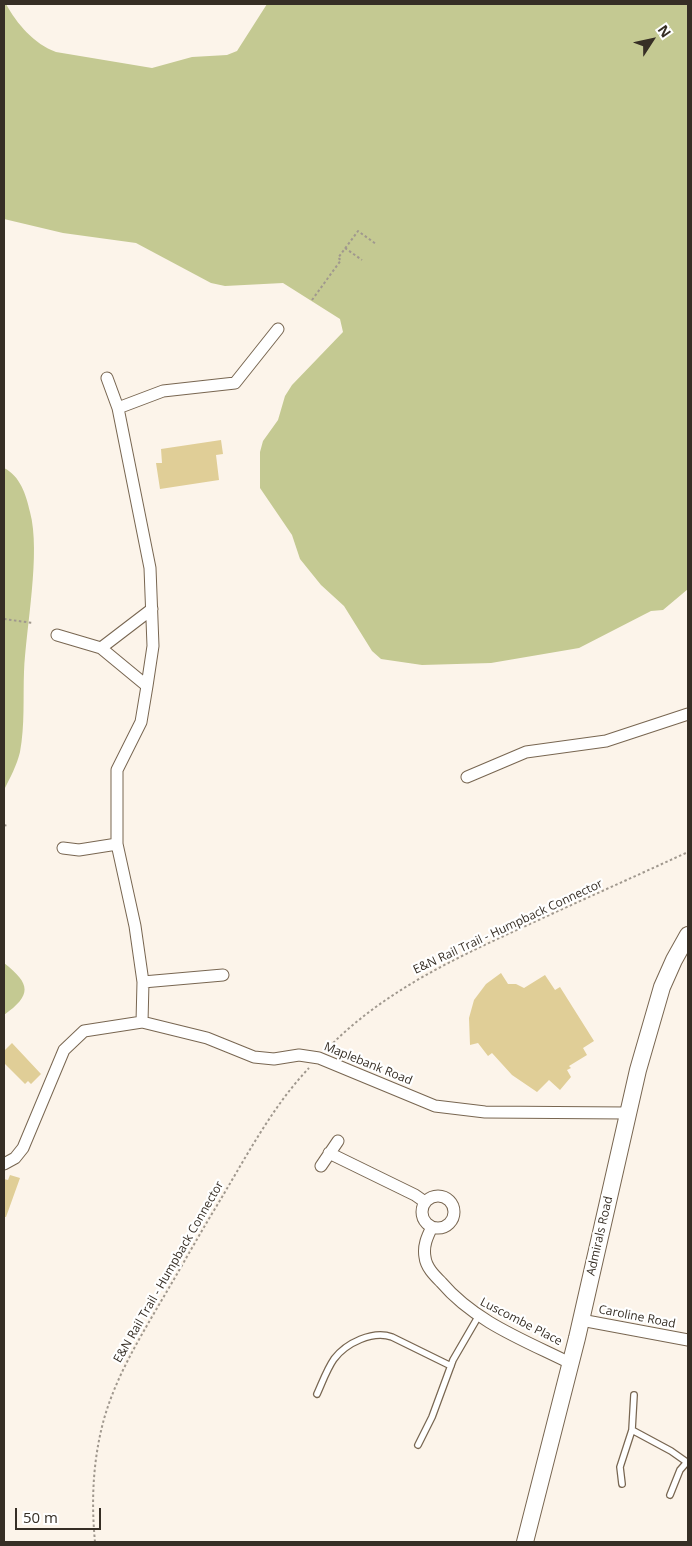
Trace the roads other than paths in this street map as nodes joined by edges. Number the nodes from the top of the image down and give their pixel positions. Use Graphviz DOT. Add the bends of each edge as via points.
graph roads {
  1 [pos="278,329"];
  2 [pos="107,378"];
  3 [pos="118,408"];
  4 [pos="152,609"];
  5 [pos="57,635"];
  6 [pos="101,648"];
  7 [pos="147,686"];
  8 [pos="688,714"];
  9 [pos="467,777"];
  10 [pos="117,844"];
  11 [pos="63,848"];
  12 [pos="688,935"];
  13 [pos="223,975"];
  14 [pos="143,982"];
  15 [pos="142,1022"];
  16 [pos="626,1113"];
  17 [pos="338,1141"];
  18 [pos="329,1153"];
  19 [pos="4,1164"];
  20 [pos="320,1166"];
  21 [pos="425,1202"];
  22 [pos="432,1227"];
  23 [pos="478,1317"];
  24 [pos="580,1320"];
  25 [pos="688,1340"];
  26 [pos="570,1363"];
  27 [pos="451,1366"];
  28 [pos="317,1394"];
  29 [pos="634,1394"];
  30 [pos="632,1430"];
  31 [pos="418,1445"];
  32 [pos="688,1463"];
  33 [pos="622,1484"];
  34 [pos="670,1495"];
  35 [pos="525,1542"];
  1 -- 3 [label="street" via="235,383 163,391"];
  2 -- 3 [label="street"];
  3 -- 4 [label="street" via="150,568"];
  4 -- 6 [label="street"];
  4 -- 7 [label="street" via="153,646"];
  5 -- 6 [label="street"];
  6 -- 7 [label="street"];
  7 -- 10 [label="street" via="141,722 117,770"];
  8 -- 9 [label="street" via="606,741 526,752"];
  10 -- 11 [label="street" via="79,850"];
  10 -- 14 [label="street" via="133,908"];
  12 -- 16 [label="main road, Admirals Road" via="662,987"];
  13 -- 14 [label="street"];
  14 -- 15 [label="street"];
  15 -- 16 [label="street, Maplebank Road" via="206,1038 254,1057 274,1059 299,1055 319,1058 435,1106 485,1112"];
  15 -- 19 [label="street, Maplebank Road" via="84,1031 64,1050 23,1148"];
  16 -- 24 [label="main road, Admirals Road"];
  17 -- 18 [label="street"];
  18 -- 20 [label="street"];
  18 -- 21 [label="street"];
  21 -- 22 [label="street" via="422,1218"];
  21 -- 22 [label="street" via="440,1196 453,1206 454,1216 450,1223 442,1228"];
  22 -- 23 [label="street, Luscombe Place" via="424,1250 429,1267 453,1296"];
  23 -- 26 [label="street, Luscombe Place"];
  23 -- 27 [label="lane"];
  24 -- 25 [label="street, Caroline Road"];
  24 -- 26 [label="main road, Admirals Road"];
  26 -- 35 [label="main road, Admirals Road"];
  27 -- 28 [label="lane" via="385,1334 375,1335 333,1360"];
  27 -- 31 [label="lane"];
  29 -- 30 [label="lane"];
  30 -- 32 [label="lane" via="671,1450"];
  30 -- 33 [label="lane" via="620,1467"];
  32 -- 34 [label="lane" via="680,1470"];
}
